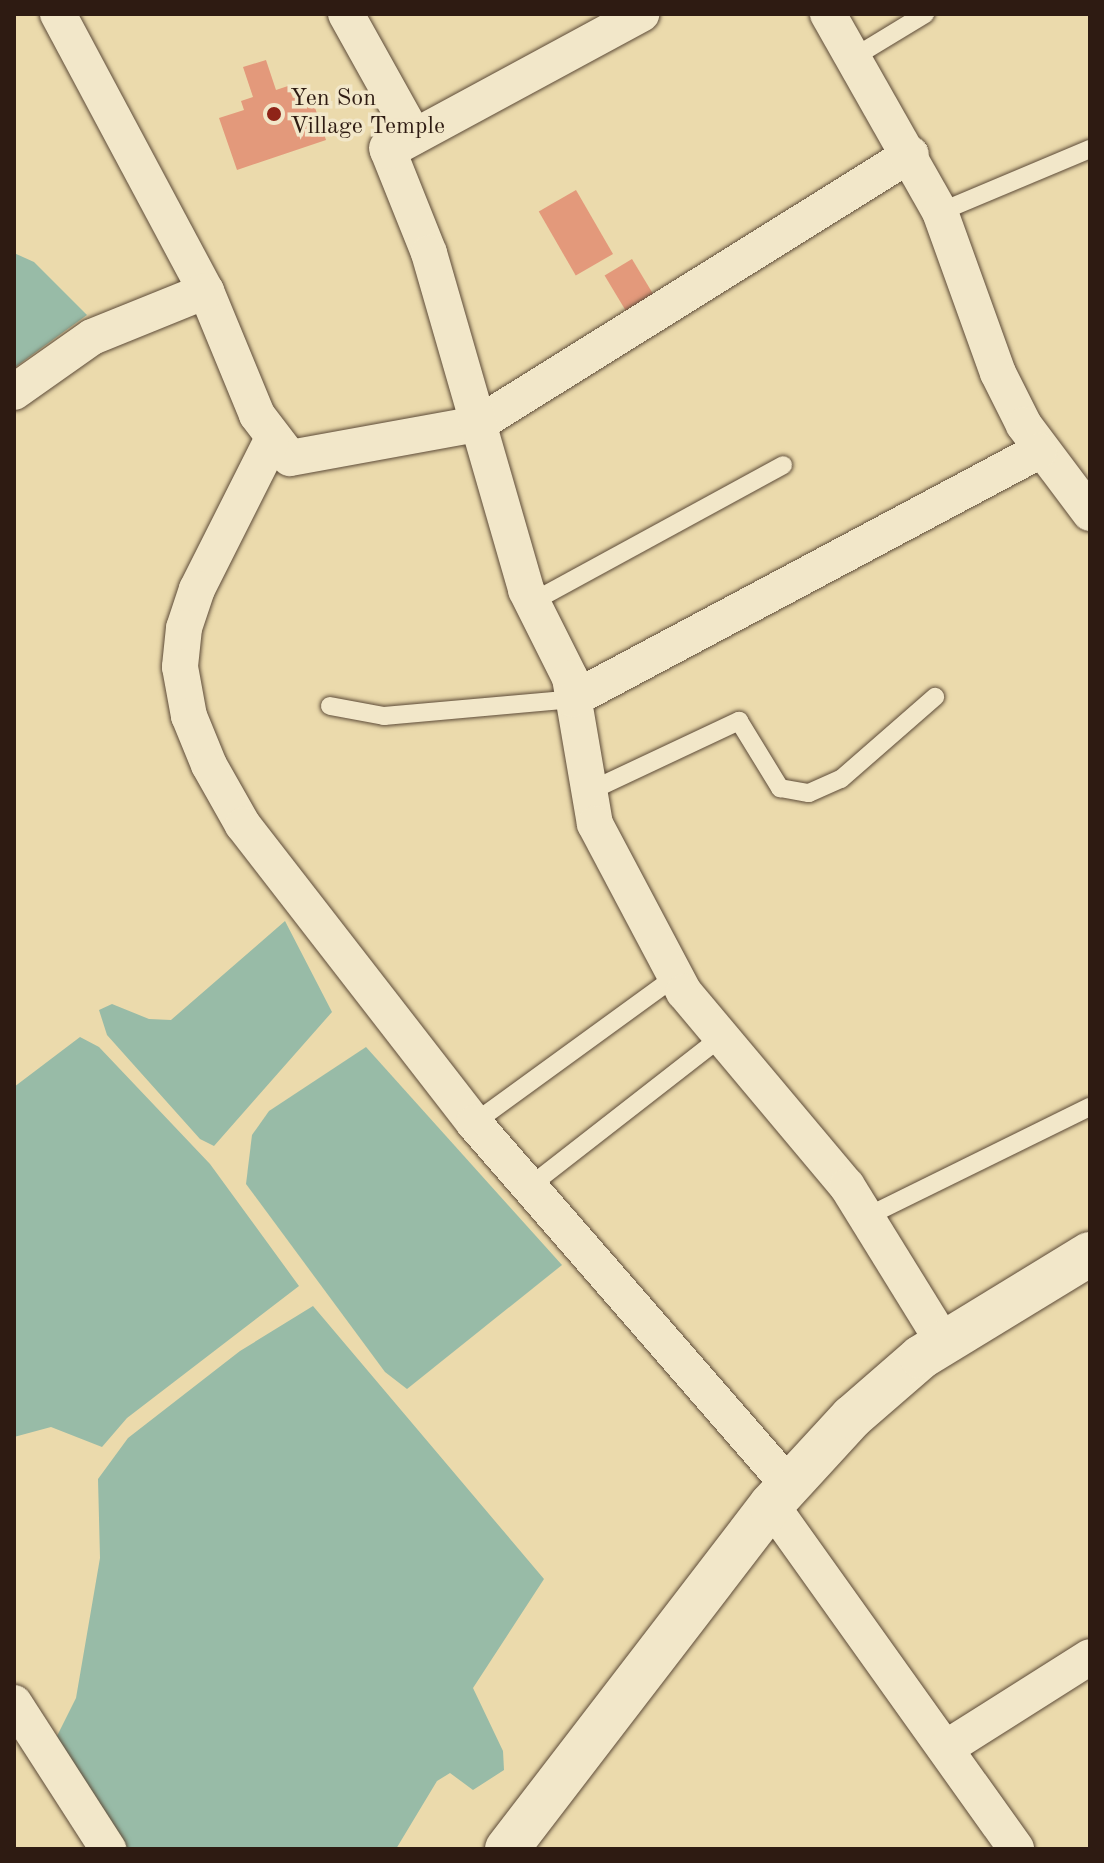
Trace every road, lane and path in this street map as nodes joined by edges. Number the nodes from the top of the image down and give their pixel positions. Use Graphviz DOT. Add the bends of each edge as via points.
graph roads {
  1 [pos="58,14"];
  2 [pos="346,14"];
  3 [pos="641,14"];
  4 [pos="828,14"];
  5 [pos="925,14"];
  6 [pos="856,56"];
  7 [pos="396,145"];
  8 [pos="1090,149"];
  9 [pos="911,154"];
  10 [pos="940,212"];
  11 [pos="206,291"];
  12 [pos="14,392"];
  13 [pos="478,424"];
  14 [pos="271,442"];
  15 [pos="1039,451"];
  16 [pos="783,465"];
  17 [pos="1090,513"];
  18 [pos="532,602"];
  19 [pos="935,697"];
  20 [pos="573,699"];
  21 [pos="330,706"];
  22 [pos="590,791"];
  23 [pos="676,976"];
  24 [pos="720,1038"];
  25 [pos="1090,1107"];
  26 [pos="474,1123"];
  27 [pos="530,1186"];
  28 [pos="866,1217"];
  29 [pos="1089,1256"];
  30 [pos="944,1343"];
  31 [pos="780,1496"];
  32 [pos="1090,1657"];
  33 [pos="14,1703"];
  34 [pos="946,1748"];
  35 [pos="108,1849"];
  36 [pos="507,1849"];
  37 [pos="1016,1849"];
  1 -- 11 [label="street"];
  2 -- 7 [label="street"];
  3 -- 7 [label="street"];
  4 -- 6 [label="street"];
  5 -- 6 [label="lane"];
  6 -- 9 [label="street"];
  7 -- 13 [label="street"];
  8 -- 10 [label="lane"];
  9 -- 10 [label="street"];
  9 -- 13 [label="street"];
  10 -- 15 [label="street" via="998,373"];
  11 -- 12 [label="street" via="92,337"];
  11 -- 14 [label="street"];
  13 -- 14 [label="street" via="317,456 290,458"];
  13 -- 18 [label="street"];
  14 -- 26 [label="street" via="197,589 184,628 180,667 189,716 243,825"];
  15 -- 17 [label="street"];
  15 -- 20 [label="street"];
  16 -- 18 [label="lane"];
  18 -- 20 [label="street" via="570,678"];
  19 -- 22 [label="lane" via="841,779 809,793 780,788 739,721"];
  20 -- 21 [label="lane" via="384,716"];
  20 -- 22 [label="street"];
  22 -- 23 [label="street" via="595,824"];
  23 -- 24 [label="street"];
  23 -- 26 [label="lane"];
  24 -- 27 [label="lane"];
  24 -- 28 [label="street"];
  25 -- 28 [label="lane"];
  26 -- 27 [label="street"];
  27 -- 31 [label="street"];
  28 -- 30 [label="street"];
  29 -- 30 [label="street"];
  30 -- 31 [label="street" via="852,1417"];
  31 -- 34 [label="street"];
  31 -- 36 [label="street"];
  32 -- 34 [label="street"];
  33 -- 35 [label="street"];
  34 -- 37 [label="street"];
}
